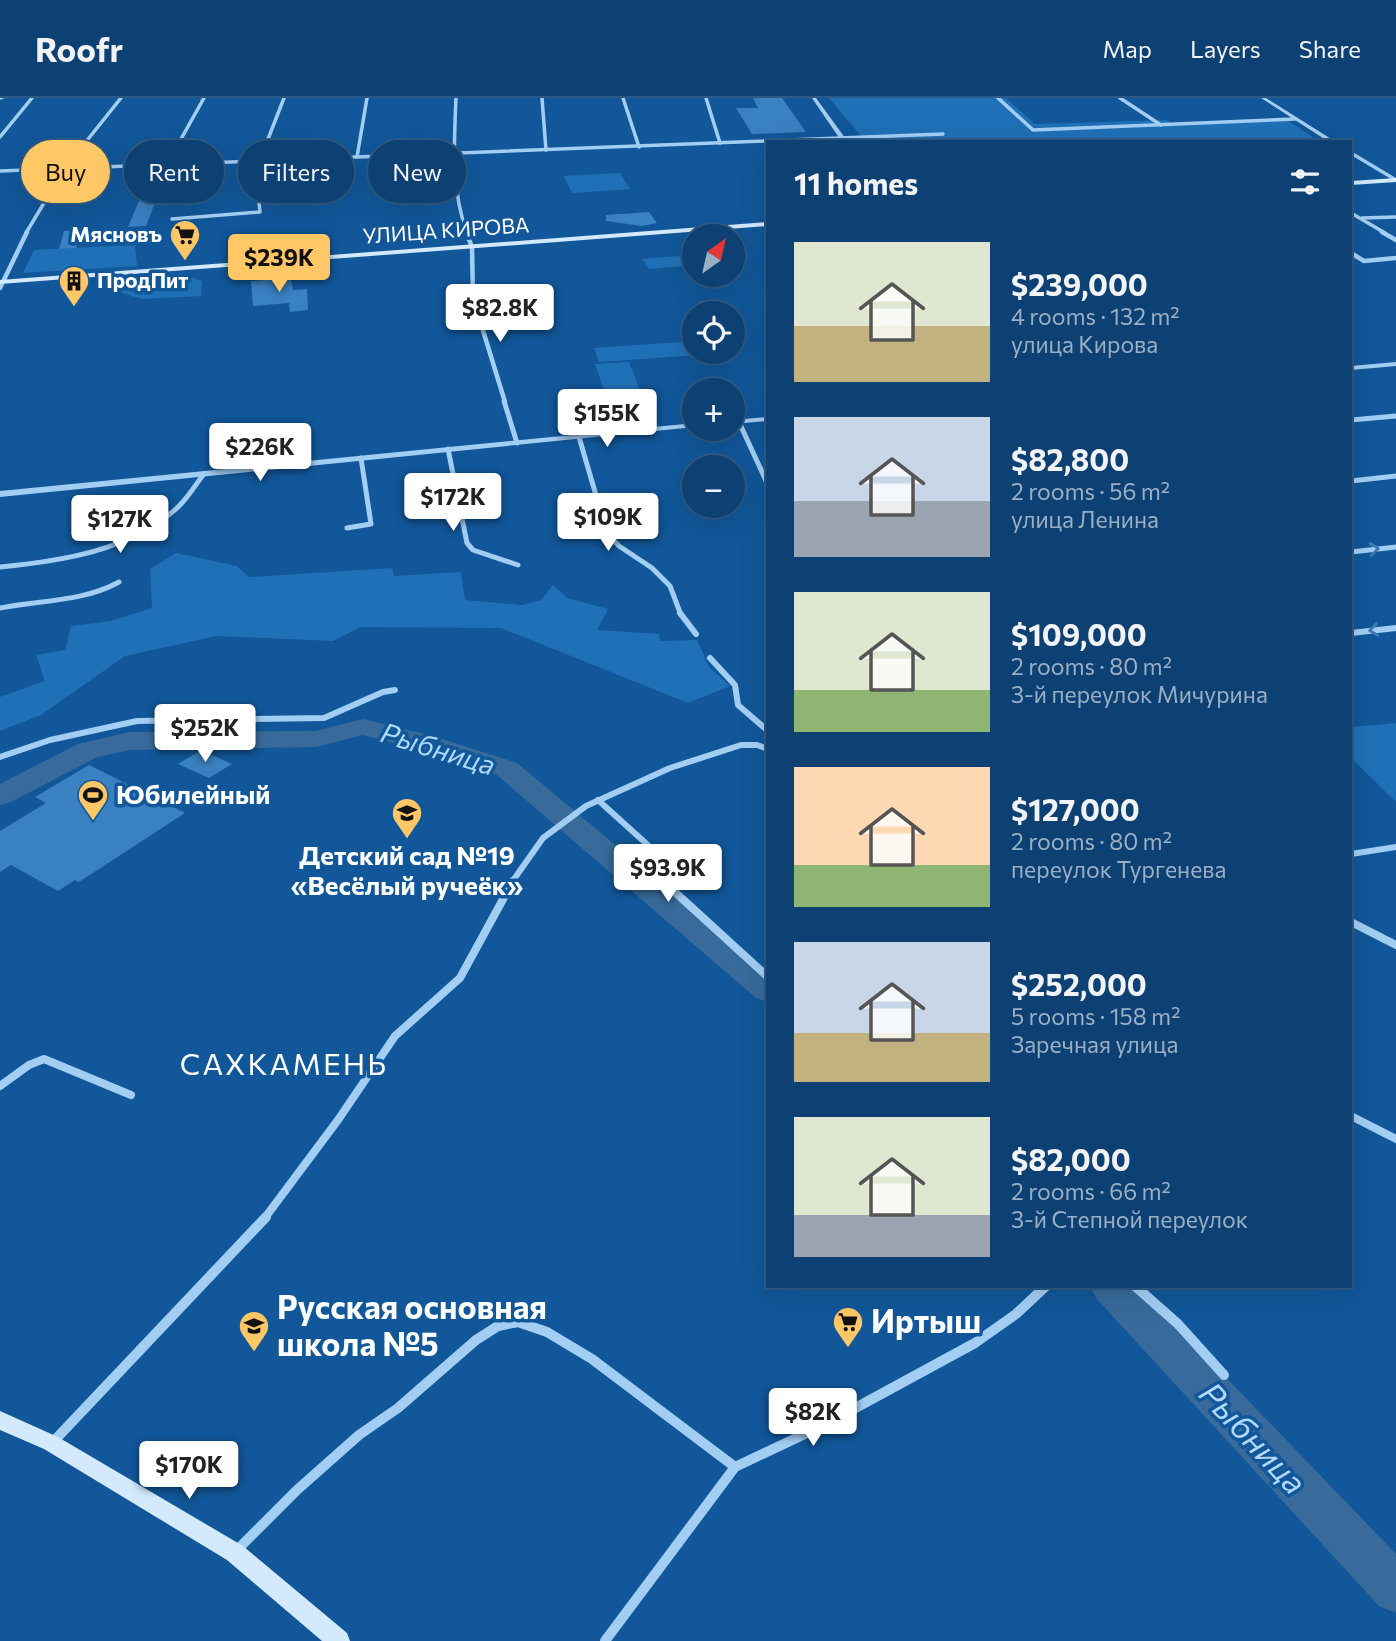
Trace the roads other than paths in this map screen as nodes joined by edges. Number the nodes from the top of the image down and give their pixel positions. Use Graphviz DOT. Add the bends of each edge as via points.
graph roads {
  1 [pos="32,98"];
  2 [pos="121,98"];
  3 [pos="204,98"];
  4 [pos="284,98"];
  5 [pos="367,98"];
  6 [pos="456,98"];
  7 [pos="541,98"];
  8 [pos="622,98"];
  9 [pos="706,98"];
  10 [pos="814,98"];
  11 [pos="998,98"];
  12 [pos="1120,98"];
  13 [pos="1263,98"];
  14 [pos="1295,119"];
  15 [pos="1161,125"];
  16 [pos="943,134"];
  17 [pos="0,137"];
  18 [pos="87,140"];
  19 [pos="180,140"];
  20 [pos="269,140"];
  21 [pos="454,140"];
  22 [pos="843,140"];
  23 [pos="1330,140"];
  24 [pos="766,142"];
  25 [pos="720,143"];
  26 [pos="639,147"];
  27 [pos="546,150"];
  28 [pos="466,152"];
  29 [pos="1352,154"];
  30 [pos="368,156"];
  31 [pos="354,157"];
  32 [pos="357,157"];
  33 [pos="21,170"];
  34 [pos="0,171"];
  35 [pos="1396,180"];
  36 [pos="1352,183"];
  37 [pos="43,203"];
  38 [pos="259,203"];
  39 [pos="459,203"];
  40 [pos="1352,214"];
  41 [pos="1396,217"];
  42 [pos="1352,218"];
  43 [pos="1360,218"];
  44 [pos="172,219"];
  45 [pos="766,224"];
  46 [pos="1396,240"];
  47 [pos="472,247"];
  48 [pos="1352,254"];
  49 [pos="1396,258"];
  50 [pos="2,284"];
  51 [pos="1396,364"];
  52 [pos="1352,368"];
  53 [pos="1396,416"];
  54 [pos="766,419"];
  55 [pos="1352,420"];
  56 [pos="745,421"];
  57 [pos="682,426"];
  58 [pos="579,437"];
  59 [pos="745,438"];
  60 [pos="517,443"];
  61 [pos="448,449"];
  62 [pos="361,458"];
  63 [pos="204,474"];
  64 [pos="766,476"];
  65 [pos="1396,476"];
  66 [pos="1352,481"];
  67 [pos="0,494"];
  68 [pos="347,528"];
  69 [pos="1396,547"];
  70 [pos="1352,552"];
  71 [pos="518,565"];
  72 [pos="0,567"];
  73 [pos="118,582"];
  74 [pos="0,608"];
  75 [pos="1396,628"];
  76 [pos="1352,633"];
  77 [pos="696,634"];
  78 [pos="710,658"];
  79 [pos="395,690"];
  80 [pos="766,728"];
  81 [pos="766,748"];
  82 [pos="0,757"];
  83 [pos="598,800"];
  84 [pos="1396,847"];
  85 [pos="1352,854"];
  86 [pos="1352,923"];
  87 [pos="1396,945"];
  88 [pos="766,975"];
  89 [pos="0,1086"];
  90 [pos="131,1095"];
  91 [pos="1352,1117"];
  92 [pos="1396,1139"];
  93 [pos="1044,1288"];
  94 [pos="1137,1288"];
  95 [pos="1224,1374"];
  96 [pos="0,1419"];
  97 [pos="51,1443"];
  98 [pos="735,1467"];
  99 [pos="235,1553"];
  100 [pos="339,1641"];
  101 [pos="605,1641"];
  1 -- 17 [label="street"];
  2 -- 18 [label="street"];
  3 -- 19 [label="street"];
  4 -- 20 [label="street"];
  5 -- 32 [label="street"];
  6 -- 21 [label="street"];
  7 -- 27 [label="street"];
  8 -- 26 [label="street"];
  9 -- 25 [label="street"];
  10 -- 22 [label="street"];
  11 -- 15 [label="street" via="1033,130"];
  12 -- 15 [label="street"];
  13 -- 14 [label="street"];
  14 -- 15 [label="street"];
  14 -- 23 [label="street"];
  16 -- 22 [label="street"];
  24 -- 25 [label="street"];
  25 -- 26 [label="street"];
  26 -- 27 [label="street"];
  27 -- 28 [label="street"];
  29 -- 35 [label="street"];
  30 -- 32 [label="street"];
  31 -- 32 [label="street"];
  33 -- 34 [label="street"];
  35 -- 36 [label="main road"];
  37 -- 50 [label="street"];
  38 -- 44 [label="street" via="260,212"];
  39 -- 47 [label="street"];
  40 -- 43 [label="street"];
  41 -- 43 [label="street"];
  42 -- 43 [label="street"];
  43 -- 46 [label="street"];
  45 -- 47 [label="main road, УЛИЦА КИРОВА"];
  47 -- 50 [label="main road, УЛИЦА КИРОВА"];
  47 -- 60 [label="street" via="473,298"];
  48 -- 49 [label="street" via="1364,261"];
  51 -- 52 [label="street"];
  53 -- 55 [label="street"];
  54 -- 56 [label="street"];
  57 -- 58 [label="street"];
  58 -- 60 [label="street"];
  58 -- 77 [label="street" via="607,533 670,586 679,612"];
  59 -- 64 [label="street"];
  60 -- 61 [label="street"];
  61 -- 62 [label="street"];
  61 -- 71 [label="street" via="467,543 473,550"];
  62 -- 63 [label="street"];
  62 -- 68 [label="street" via="371,524"];
  63 -- 67 [label="street"];
  63 -- 72 [label="street" via="176,508 134,535 78,556"];
  65 -- 66 [label="street"];
  70 -- 69 [label="street, one-way"];
  73 -- 74 [label="street" via="90,593"];
  75 -- 76 [label="street, one-way"];
  78 -- 80 [label="street" via="735,685 738,705"];
  79 -- 82 [label="street" via="324,718 137,721 50,740"];
  81 -- 83 [label="street" via="741,745 717,751"];
  83 -- 88 [label="street" via="650,847 677,894"];
  83 -- 97 [label="street" via="543,838 460,978 395,1037 256,1230"];
  84 -- 85 [label="street"];
  86 -- 87 [label="street"];
  89 -- 90 [label="street" via="44,1059"];
  91 -- 92 [label="street"];
  93 -- 98 [label="street" via="975,1343 826,1424"];
  94 -- 95 [label="street"];
  96 -- 97 [label="main road"];
  97 -- 99 [label="main road"];
  98 -- 99 [label="street" via="592,1359 518,1322 498,1326 476,1340 359,1435"];
  98 -- 101 [label="street"];
  99 -- 100 [label="main road"];
}
